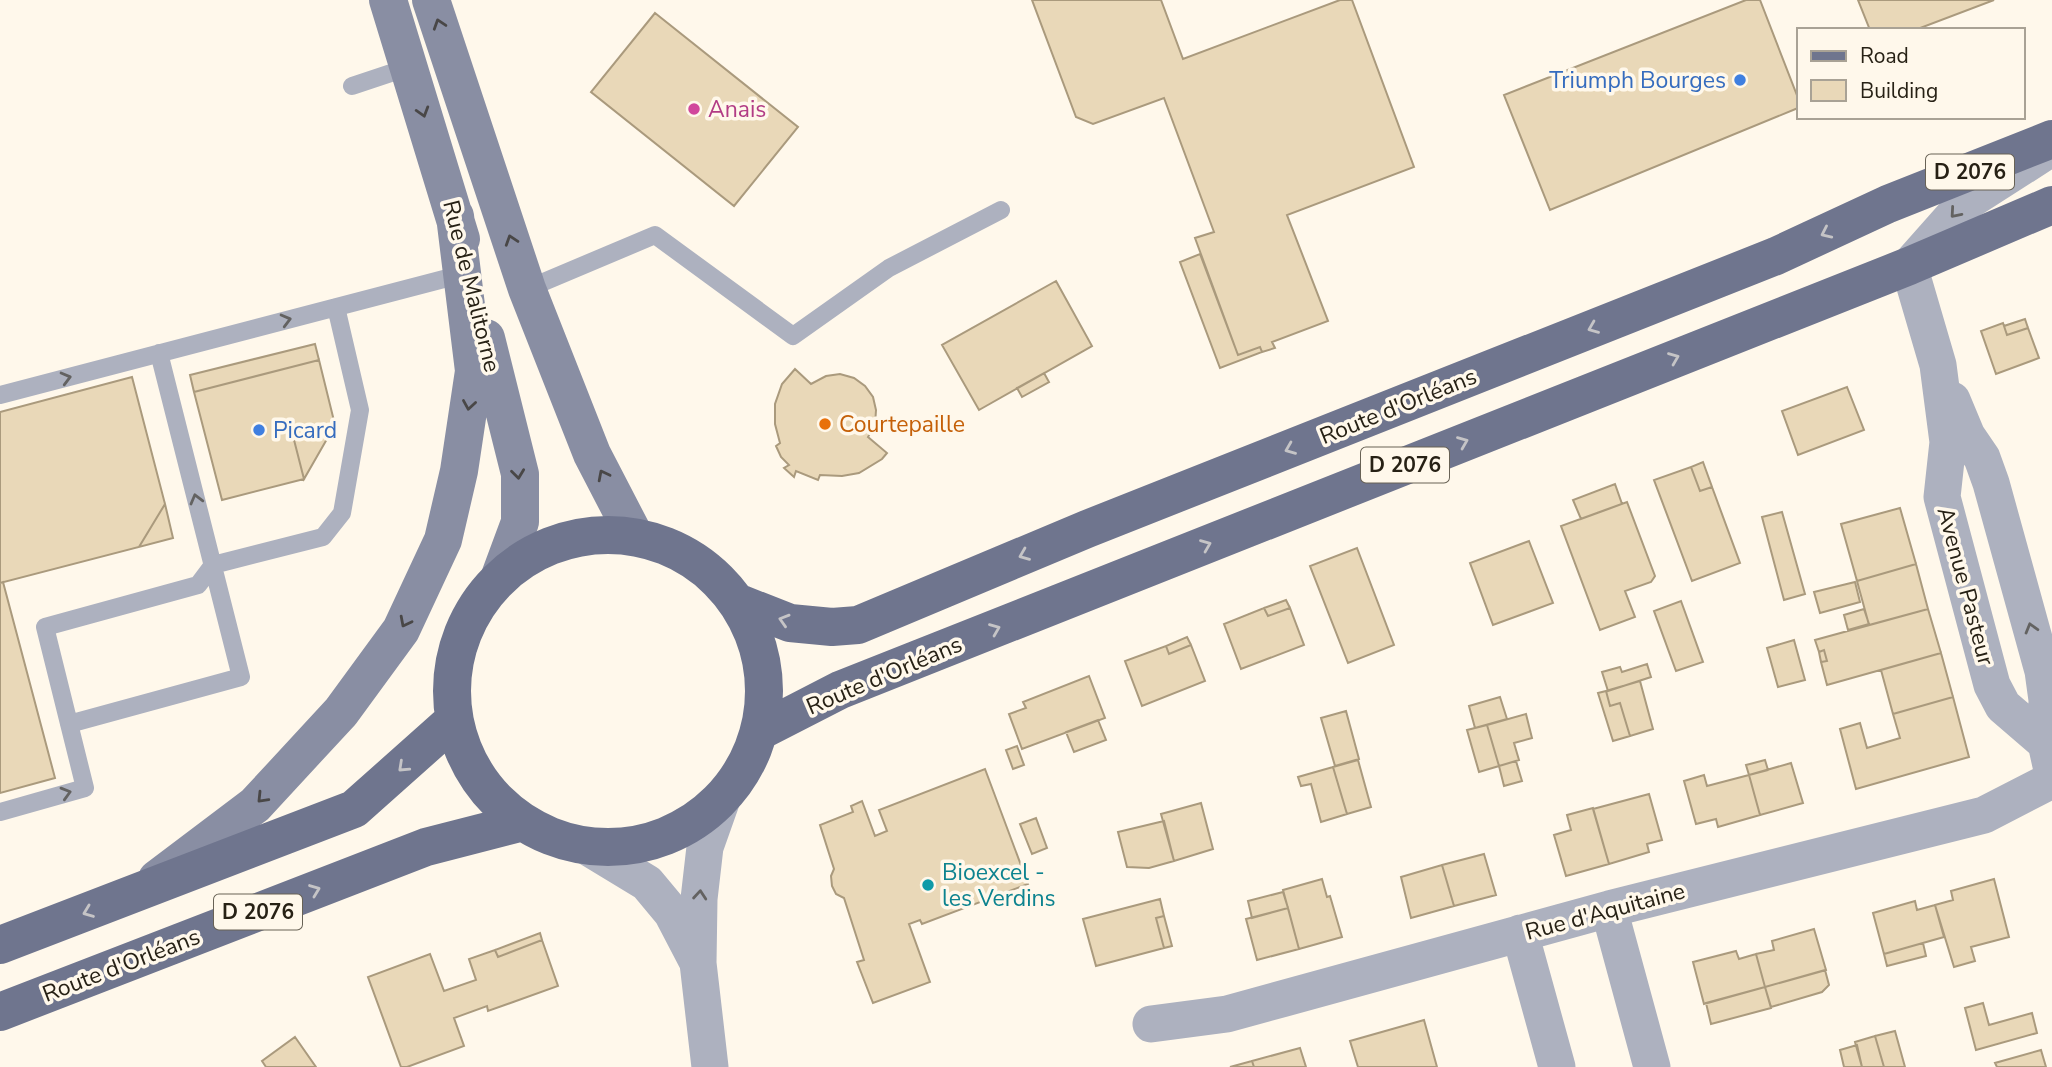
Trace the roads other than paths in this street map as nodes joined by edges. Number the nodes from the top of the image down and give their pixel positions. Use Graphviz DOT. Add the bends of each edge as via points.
graph roads {
  1 [pos="388,0"];
  2 [pos="431,0"];
  3 [pos="409,67"];
  4 [pos="352,86"];
  5 [pos="2052,139"];
  6 [pos="2052,147"];
  7 [pos="2052,205"];
  8 [pos="1001,211"];
  9 [pos="455,216"];
  10 [pos="1909,266"];
  11 [pos="463,274"];
  12 [pos="527,289"];
  13 [pos="336,307"];
  14 [pos="159,353"];
  15 [pos="1938,365"];
  16 [pos="0,395"];
  17 [pos="634,535"];
  18 [pos="214,565"];
  19 [pos="500,576"];
  20 [pos="739,603"];
  21 [pos="454,720"];
  22 [pos="69,724"];
  23 [pos="760,731"];
  24 [pos="2049,757"];
  25 [pos="2052,780"];
  26 [pos="722,799"];
  27 [pos="0,812"];
  28 [pos="519,824"];
  29 [pos="586,846"];
  30 [pos="142,891"];
  31 [pos="1609,909"];
  32 [pos="1520,933"];
  33 [pos="0,945"];
  34 [pos="698,963"];
  35 [pos="0,1012"];
  36 [pos="1151,1024"];
  37 [pos="710,1067"];
  38 [pos="1556,1067"];
  39 [pos="1652,1067"];
  1 -- 3 [label="main road, Rue de Malitorne"];
  12 -- 2 [label="main road, Rue de Malitorne, one-way"];
  3 -- 4 [label="lane"];
  3 -- 9 [label="main road, Rue de Malitorne, one-way"];
  5 -- 20 [label="main road, Route d'Orléans / D 2076, one-way" via="1888,204 1776,256 1087,529 858,625 832,628 790,622"];
  6 -- 10 [label="street, Route d'Orléans / D 2076, one-way" via="1964,204"];
  7 -- 10 [label="main road, Route d'Orléans / D 2076"];
  8 -- 12 [label="lane" via="888,268 793,336 655,235"];
  9 -- 11 [label="main road"];
  9 -- 19 [label="main road, Rue de Malitorne, one-way" via="520,474 520,522"];
  10 -- 15 [label="street, Avenue Pasteur"];
  23 -- 10 [label="main road, Route d'Orléans / D 2076, one-way" via="840,690"];
  11 -- 13 [label="lane"];
  11 -- 30 [label="main road, one-way" via="474,371 459,471 443,540 401,630 341,712 255,805"];
  17 -- 12 [label="main road, Rue de Malitorne, one-way" via="592,454"];
  14 -- 13 [label="lane, one-way"];
  13 -- 18 [label="lane" via="360,410 342,513 323,537"];
  16 -- 14 [label="lane, one-way"];
  18 -- 14 [label="lane, one-way"];
  24 -- 15 [label="street, Avenue Pasteur, one-way" via="2043,671 1991,483"];
  15 -- 24 [label="street, Avenue Pasteur" via="1948,442 1942,497 1992,685 2003,706"];
  17 -- 19 [label="main road" via="586,535 540,548"];
  17 -- 20 [label="main road" via="675,548 711,572"];
  18 -- 22 [label="lane" via="198,585 45,627"];
  18 -- 22 [label="lane" via="241,677"];
  19 -- 21 [label="main road" via="469,618 452,668"];
  20 -- 23 [label="main road" via="757,643 765,687"];
  21 -- 28 [label="main road" via="469,765"];
  21 -- 30 [label="main road, D 2076, one-way" via="354,809"];
  27 -- 22 [label="lane, one-way" via="85,788"];
  23 -- 26 [label="main road" via="745,767"];
  25 -- 31 [label="street, Rue d'Aquitaine" via="1984,815"];
  26 -- 29 [label="main road" via="682,830 636,845"];
  34 -- 26 [label="street, one-way" via="705,847"];
  28 -- 29 [label="main road"];
  35 -- 28 [label="main road, Route d'Orléans / D 2076, one-way" via="426,847"];
  29 -- 34 [label="street" via="648,883 672,913"];
  30 -- 33 [label="main road, D 2076, one-way"];
  31 -- 32 [label="street, Rue d'Aquitaine"];
  31 -- 39 [label="street"];
  32 -- 36 [label="street, Rue d'Aquitaine" via="1227,1014"];
  32 -- 38 [label="street"];
  34 -- 37 [label="street"];
}
